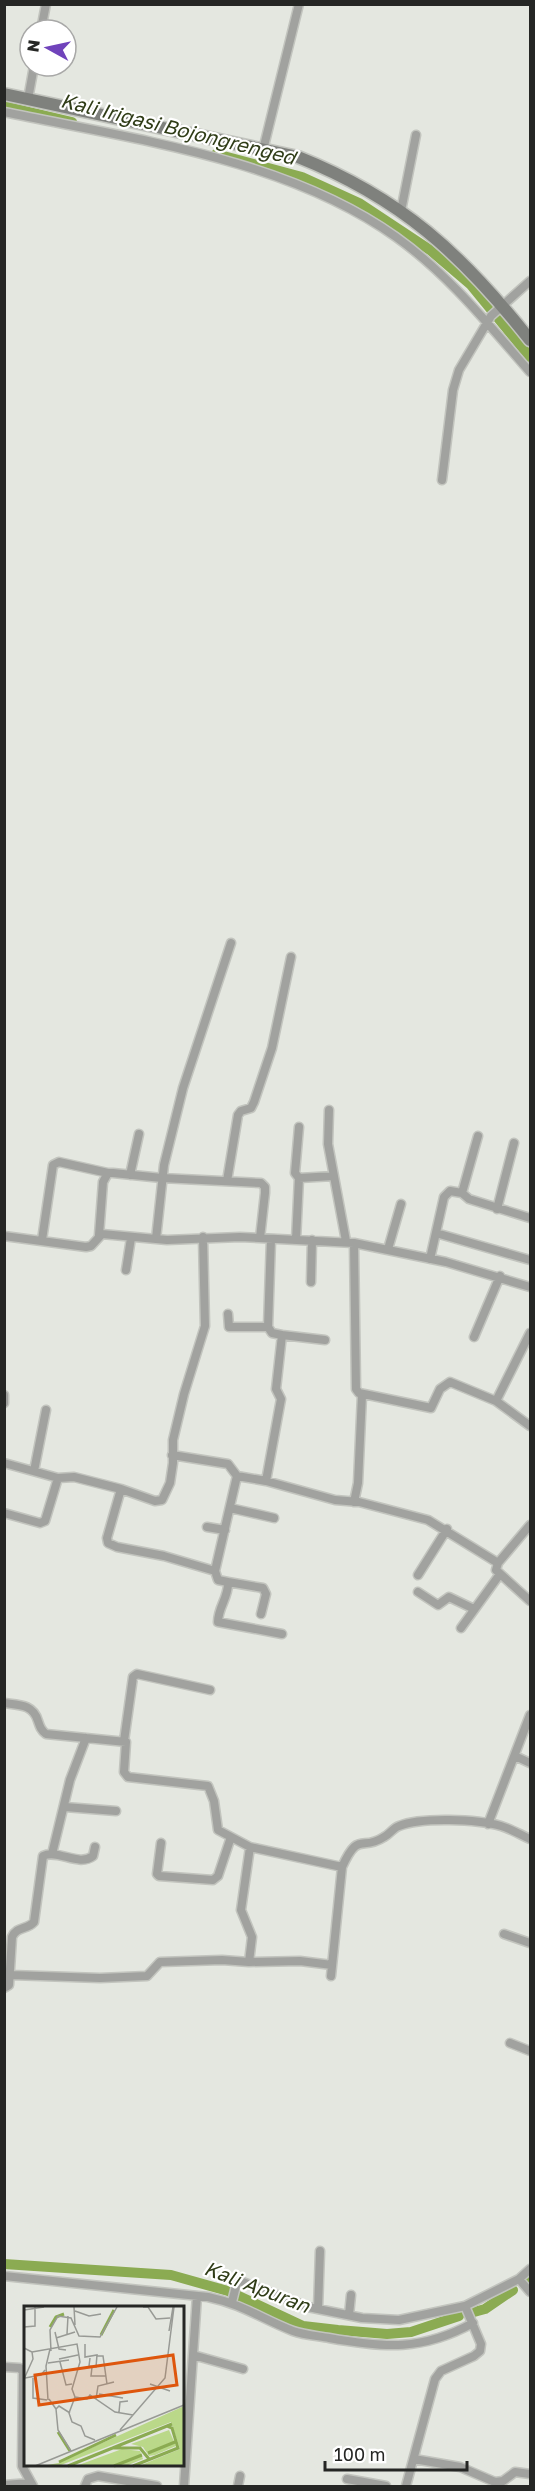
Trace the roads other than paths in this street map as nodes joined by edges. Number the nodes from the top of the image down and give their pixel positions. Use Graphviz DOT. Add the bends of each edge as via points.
graph roads {
  1 [pos="299,4"];
  2 [pos="32,78"];
  3 [pos="6,98"];
  4 [pos="28,99"];
  5 [pos="4,112"];
  6 [pos="416,135"];
  7 [pos="263,150"];
  8 [pos="401,211"];
  9 [pos="531,281"];
  10 [pos="495,313"];
  11 [pos="531,340"];
  12 [pos="531,372"];
  13 [pos="442,480"];
  14 [pos="231,943"];
  15 [pos="291,957"];
  16 [pos="329,1110"];
  17 [pos="299,1127"];
  18 [pos="139,1134"];
  19 [pos="478,1136"];
  20 [pos="514,1143"];
  21 [pos="108,1173"];
  22 [pos="130,1175"];
  23 [pos="334,1176"];
  24 [pos="162,1178"];
  25 [pos="299,1178"];
  26 [pos="227,1181"];
  27 [pos="462,1193"];
  28 [pos="401,1204"];
  29 [pos="497,1209"];
  30 [pos="531,1218"];
  31 [pos="436,1233"];
  32 [pos="99,1235"];
  33 [pos="4,1236"];
  34 [pos="203,1237"];
  35 [pos="131,1238"];
  36 [pos="260,1238"];
  37 [pos="156,1239"];
  38 [pos="271,1239"];
  39 [pos="42,1240"];
  40 [pos="296,1240"];
  41 [pos="312,1240"];
  42 [pos="350,1242"];
  43 [pos="388,1249"];
  44 [pos="429,1259"];
  45 [pos="531,1260"];
  46 [pos="126,1270"];
  47 [pos="500,1276"];
  48 [pos="311,1282"];
  49 [pos="531,1287"];
  50 [pos="228,1314"];
  51 [pos="268,1327"];
  52 [pos="531,1333"];
  53 [pos="282,1335"];
  54 [pos="474,1337"];
  55 [pos="325,1340"];
  56 [pos="4,1395"];
  57 [pos="362,1395"];
  58 [pos="496,1401"];
  59 [pos="4,1403"];
  60 [pos="46,1410"];
  61 [pos="531,1426"];
  62 [pos="172,1455"];
  63 [pos="4,1463"];
  64 [pos="34,1471"];
  65 [pos="237,1476"];
  66 [pos="58,1479"];
  67 [pos="266,1481"];
  68 [pos="121,1489"];
  69 [pos="354,1502"];
  70 [pos="230,1508"];
  71 [pos="4,1513"];
  72 [pos="274,1518"];
  73 [pos="531,1526"];
  74 [pos="207,1527"];
  75 [pos="225,1530"];
  76 [pos="447,1530"];
  77 [pos="498,1563"];
  78 [pos="215,1571"];
  79 [pos="500,1574"];
  80 [pos="417,1575"];
  81 [pos="228,1582"];
  82 [pos="418,1592"];
  83 [pos="531,1601"];
  84 [pos="474,1609"];
  85 [pos="261,1614"];
  86 [pos="461,1628"];
  87 [pos="282,1634"];
  88 [pos="210,1690"];
  89 [pos="4,1703"];
  90 [pos="531,1715"];
  91 [pos="86,1738"];
  92 [pos="124,1741"];
  93 [pos="515,1756"];
  94 [pos="531,1763"];
  95 [pos="65,1807"];
  96 [pos="116,1811"];
  97 [pos="488,1824"];
  98 [pos="231,1837"];
  99 [pos="531,1839"];
  100 [pos="161,1843"];
  101 [pos="250,1846"];
  102 [pos="95,1847"];
  103 [pos="52,1854"];
  104 [pos="342,1867"];
  105 [pos="504,1934"];
  106 [pos="531,1943"];
  107 [pos="249,1962"];
  108 [pos="332,1965"];
  109 [pos="11,1975"];
  110 [pos="331,1976"];
  111 [pos="4,1988"];
  112 [pos="510,2043"];
  113 [pos="531,2051"];
  114 [pos="320,2252"];
  115 [pos="531,2269"];
  116 [pos="4,2276"];
  117 [pos="519,2279"];
  118 [pos="531,2292"];
  119 [pos="351,2295"];
  120 [pos="197,2296"];
  121 [pos="233,2300"];
  122 [pos="465,2306"];
  123 [pos="318,2308"];
  124 [pos="349,2315"];
  125 [pos="473,2323"];
  126 [pos="193,2355"];
  127 [pos="4,2367"];
  128 [pos="243,2369"];
  129 [pos="414,2460"];
  130 [pos="531,2474"];
  131 [pos="240,2476"];
  132 [pos="347,2479"];
  133 [pos="4,2485"];
  134 [pos="31,2485"];
  135 [pos="85,2487"];
  136 [pos="157,2487"];
  137 [pos="184,2487"];
  138 [pos="238,2487"];
  139 [pos="386,2487"];
  140 [pos="406,2487"];
  1 -- 7 [label="street"];
  2 -- 4 [label="street"];
  3 -- 4 [label="main road"];
  4 -- 7 [label="main road"];
  5 -- 10 [label="street" via="160,144 255,169 327,196 398,238"];
  6 -- 8 [label="street"];
  7 -- 8 [label="main road" via="298,157 340,174"];
  8 -- 10 [label="main road" via="443,243"];
  9 -- 10 [label="street"];
  10 -- 11 [label="main road"];
  10 -- 12 [label="street"];
  10 -- 13 [label="street" via="456,379"];
  14 -- 24 [label="street" via="183,1088"];
  15 -- 26 [label="street" via="272,1048 255,1102 238,1115"];
  16 -- 23 [label="street" via="328,1144"];
  17 -- 25 [label="street" via="295,1173"];
  18 -- 22 [label="street"];
  19 -- 27 [label="street"];
  20 -- 29 [label="street"];
  21 -- 22 [label="street"];
  21 -- 32 [label="street"];
  21 -- 39 [label="street" via="59,1162 52,1166"];
  22 -- 24 [label="street"];
  23 -- 25 [label="street"];
  23 -- 42 [label="street"];
  24 -- 26 [label="street"];
  24 -- 37 [label="street"];
  25 -- 40 [label="street"];
  26 -- 36 [label="street" via="257,1182 264,1187"];
  27 -- 29 [label="street"];
  27 -- 31 [label="street" via="450,1191 444,1197"];
  28 -- 43 [label="street"];
  29 -- 30 [label="street"];
  31 -- 44 [label="street"];
  31 -- 45 [label="street"];
  32 -- 35 [label="street"];
  32 -- 39 [label="street" via="87,1247"];
  33 -- 39 [label="street"];
  34 -- 36 [label="street"];
  34 -- 37 [label="street"];
  34 -- 62 [label="street" via="205,1326 172,1440"];
  35 -- 37 [label="street"];
  35 -- 46 [label="street"];
  36 -- 38 [label="street"];
  38 -- 40 [label="street"];
  38 -- 51 [label="street"];
  40 -- 41 [label="street"];
  41 -- 42 [label="street"];
  41 -- 48 [label="street"];
  42 -- 43 [label="street"];
  42 -- 57 [label="street" via="356,1389"];
  43 -- 44 [label="street"];
  44 -- 47 [label="street"];
  47 -- 49 [label="street"];
  47 -- 54 [label="street"];
  50 -- 51 [label="street" via="229,1327"];
  51 -- 53 [label="street" via="272,1333"];
  52 -- 58 [label="street"];
  53 -- 55 [label="street"];
  53 -- 67 [label="street" via="276,1389 281,1399"];
  56 -- 59 [label="street"];
  57 -- 58 [label="street" via="431,1408 440,1389 450,1382"];
  57 -- 69 [label="street"];
  58 -- 61 [label="street"];
  60 -- 64 [label="street"];
  62 -- 65 [label="street" via="228,1464"];
  62 -- 68 [label="street" via="170,1483 162,1500 154,1501"];
  63 -- 64 [label="street"];
  64 -- 66 [label="street"];
  65 -- 67 [label="street"];
  65 -- 70 [label="street"];
  66 -- 68 [label="street" via="74,1477"];
  66 -- 71 [label="street" via="45,1521"];
  67 -- 69 [label="street"];
  68 -- 78 [label="street" via="107,1538 110,1545"];
  69 -- 76 [label="street" via="428,1520"];
  70 -- 72 [label="street"];
  70 -- 75 [label="street"];
  73 -- 77 [label="street"];
  74 -- 75 [label="street"];
  75 -- 78 [label="street"];
  76 -- 77 [label="street"];
  76 -- 80 [label="street"];
  77 -- 79 [label="street" via="496,1570"];
  78 -- 81 [label="street" via="218,1580"];
  79 -- 83 [label="street"];
  79 -- 84 [label="street"];
  81 -- 85 [label="street" via="263,1588 266,1594"];
  81 -- 87 [label="street" via="218,1622"];
  82 -- 84 [label="street" via="434,1604 454,1597"];
  84 -- 86 [label="street"];
  88 -- 92 [label="street" via="136,1674"];
  89 -- 91 [label="street" via="30,1708 46,1734"];
  90 -- 93 [label="street"];
  91 -- 92 [label="street"];
  91 -- 95 [label="street" via="70,1780"];
  92 -- 98 [label="street" via="125,1774 208,1786 218,1830"];
  93 -- 94 [label="street"];
  93 -- 97 [label="street"];
  95 -- 96 [label="street"];
  95 -- 103 [label="street"];
  97 -- 99 [label="street"];
  97 -- 104 [label="street" via="412,1822 396,1827 384,1838 360,1842 350,1850"];
  98 -- 100 [label="street" via="218,1876 213,1880 159,1876"];
  98 -- 101 [label="street"];
  101 -- 104 [label="street"];
  101 -- 107 [label="street" via="241,1910 252,1937"];
  102 -- 103 [label="street" via="93,1856 86,1860"];
  103 -- 109 [label="street" via="41,1858 34,1922 19,1928 12,1937"];
  104 -- 108 [label="street"];
  105 -- 106 [label="street"];
  107 -- 108 [label="street"];
  107 -- 109 [label="street" via="160,1962 147,1976"];
  108 -- 110 [label="street"];
  109 -- 111 [label="street"];
  112 -- 113 [label="street"];
  114 -- 123 [label="street"];
  115 -- 117 [label="street"];
  116 -- 120 [label="street"];
  117 -- 118 [label="street"];
  117 -- 122 [label="street"];
  119 -- 124 [label="street"];
  120 -- 121 [label="street"];
  120 -- 126 [label="street"];
  121 -- 123 [label="street" via="237,2282 245,2282"];
  121 -- 125 [label="street" via="295,2332 363,2344 433,2341"];
  122 -- 124 [label="street" via="399,2320"];
  122 -- 125 [label="street"];
  123 -- 124 [label="street"];
  125 -- 129 [label="street" via="480,2351 441,2371 435,2379"];
  126 -- 128 [label="street"];
  126 -- 137 [label="street"];
  127 -- 134 [label="street" via="20,2368 23,2372 22,2466"];
  129 -- 130 [label="street" via="460,2467 495,2482 515,2472"];
  129 -- 140 [label="street"];
  131 -- 138 [label="street"];
  132 -- 139 [label="street"];
  133 -- 134 [label="street"];
  135 -- 136 [label="street" via="88,2479 98,2475"];
}
